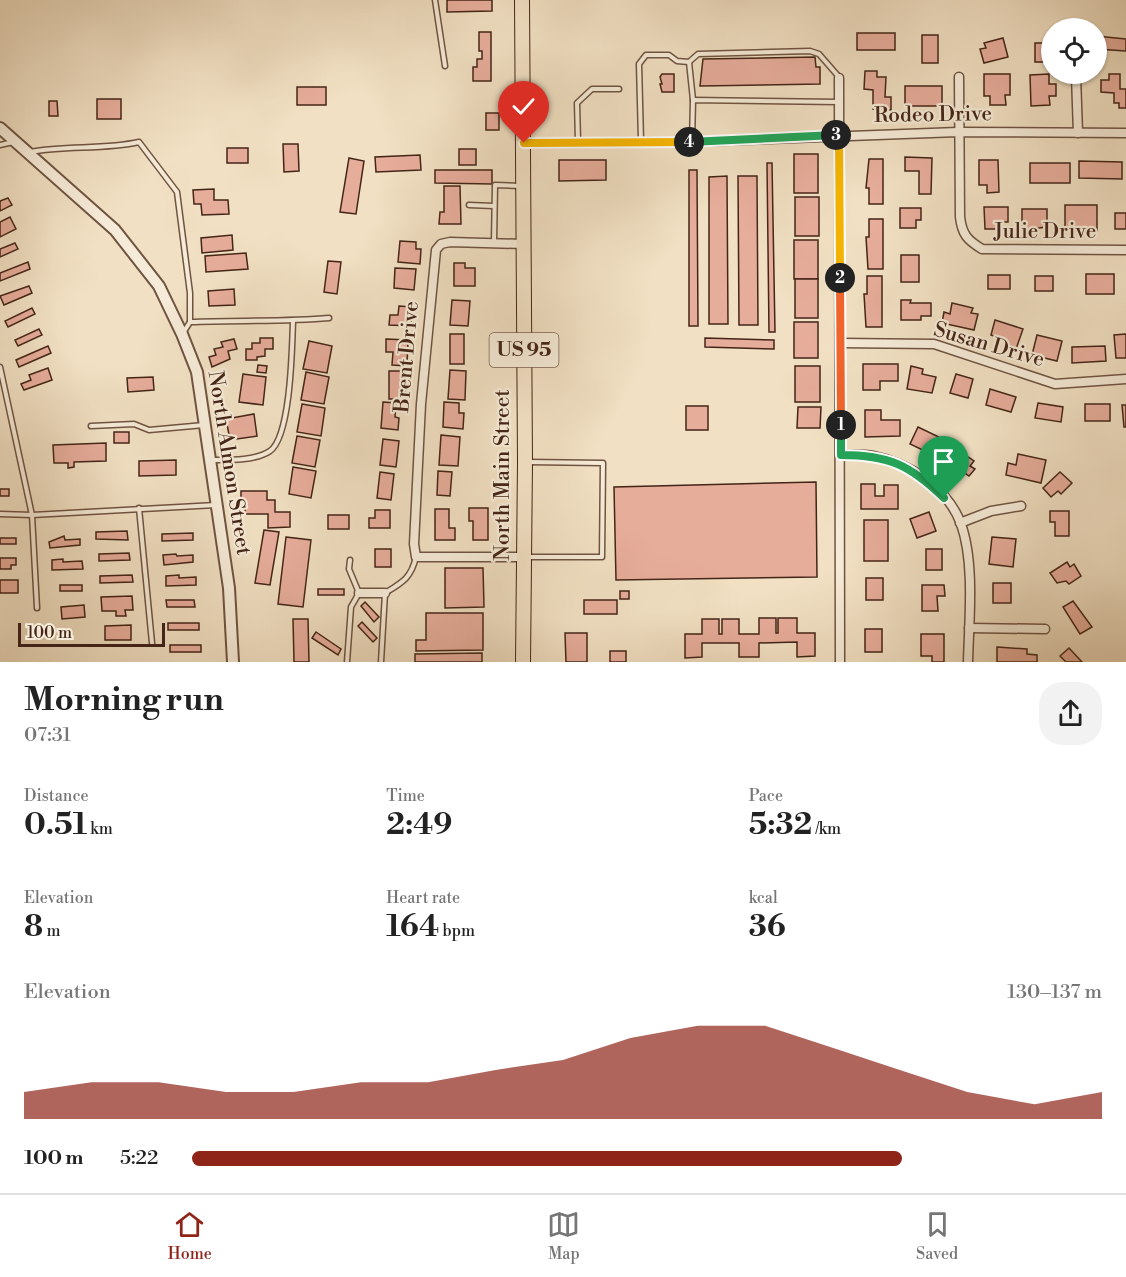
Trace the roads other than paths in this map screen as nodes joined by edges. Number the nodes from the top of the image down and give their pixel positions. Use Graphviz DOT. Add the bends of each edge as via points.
graph roads {
  1 [pos="435,0"];
  2 [pos="522,0"];
  3 [pos="689,62"];
  4 [pos="445,66"];
  5 [pos="959,77"];
  6 [pos="839,78"];
  7 [pos="1076,84"];
  8 [pos="619,89"];
  9 [pos="693,100"];
  10 [pos="839,102"];
  11 [pos="0,128"];
  12 [pos="958,132"];
  13 [pos="1078,133"];
  14 [pos="1126,133"];
  15 [pos="839,135"];
  16 [pos="14,142"];
  17 [pos="578,142"];
  18 [pos="641,142"];
  19 [pos="692,142"];
  20 [pos="524,143"];
  21 [pos="0,145"];
  22 [pos="26,153"];
  23 [pos="524,186"];
  24 [pos="469,205"];
  25 [pos="494,206"];
  26 [pos="494,243"];
  27 [pos="523,244"];
  28 [pos="1126,250"];
  29 [pos="329,318"];
  30 [pos="293,321"];
  31 [pos="190,322"];
  32 [pos="182,334"];
  33 [pos="840,343"];
  34 [pos="0,367"];
  35 [pos="1126,379"];
  36 [pos="204,425"];
  37 [pos="91,426"];
  38 [pos="841,455"];
  39 [pos="210,460"];
  40 [pos="525,462"];
  41 [pos="216,505"];
  42 [pos="1021,506"];
  43 [pos="139,508"];
  44 [pos="0,514"];
  45 [pos="32,515"];
  46 [pos="960,523"];
  47 [pos="416,557"];
  48 [pos="524,557"];
  49 [pos="350,560"];
  50 [pos="385,593"];
  51 [pos="359,594"];
  52 [pos="37,608"];
  53 [pos="969,628"];
  54 [pos="1045,629"];
  55 [pos="152,643"];
  56 [pos="233,662"];
  57 [pos="347,662"];
  58 [pos="381,662"];
  59 [pos="523,662"];
  60 [pos="840,662"];
  61 [pos="968,662"];
  1 -- 4 [label="lane"];
  2 -- 20 [label="highway, North Main Street / US 95"];
  3 -- 6 [label="lane" via="699,54 810,51 819,54"];
  3 -- 9 [label="lane"];
  3 -- 18 [label="lane" via="677,61 669,55 646,55 639,64"];
  5 -- 12 [label="street, Julie Drive"];
  6 -- 10 [label="street"];
  7 -- 13 [label="street"];
  8 -- 17 [label="lane" via="592,89 577,103"];
  9 -- 10 [label="lane"];
  9 -- 19 [label="lane"];
  10 -- 15 [label="street"];
  11 -- 16 [label="street, North Almon Street"];
  12 -- 13 [label="street, Rodeo Drive"];
  12 -- 15 [label="street, Rodeo Drive"];
  12 -- 28 [label="street, Julie Drive" via="960,217 962,231 969,241 982,249"];
  13 -- 14 [label="street, Rodeo Drive"];
  15 -- 19 [label="street, Rodeo Drive"];
  15 -- 33 [label="street"];
  16 -- 21 [label="lane"];
  16 -- 22 [label="street, North Almon Street"];
  17 -- 18 [label="street, Rodeo Drive"];
  17 -- 20 [label="street, Rodeo Drive"];
  18 -- 19 [label="street, Rodeo Drive"];
  20 -- 23 [label="highway, North Main Street / US 95"];
  22 -- 31 [label="lane" via="139,142 177,192"];
  22 -- 32 [label="street, North Almon Street" via="115,230 141,260 159,286"];
  23 -- 25 [label="lane" via="495,185"];
  23 -- 27 [label="highway, North Main Street / US 95"];
  24 -- 25 [label="lane"];
  25 -- 26 [label="lane"];
  26 -- 27 [label="street, Brent Drive"];
  26 -- 47 [label="street, Brent Drive" via="441,244 433,259 415,496"];
  27 -- 40 [label="highway, North Main Street / US 95"];
  29 -- 30 [label="lane"];
  30 -- 31 [label="lane"];
  30 -- 39 [label="lane" via="291,375 277,442 270,451 258,455"];
  31 -- 32 [label="lane"];
  32 -- 36 [label="street, North Almon Street" via="197,372"];
  33 -- 35 [label="street, Susan Drive" via="934,344 1055,384"];
  33 -- 38 [label="street"];
  34 -- 45 [label="lane"];
  36 -- 37 [label="lane" via="149,430 134,424"];
  36 -- 39 [label="street, North Almon Street"];
  38 -- 46 [label="street" via="871,455 902,464 923,477 944,498"];
  38 -- 60 [label="street"];
  39 -- 41 [label="street, North Almon Street"];
  40 -- 48 [label="highway, North Main Street / US 95"];
  40 -- 48 [label="lane" via="603,463 602,557"];
  41 -- 43 [label="lane"];
  41 -- 56 [label="street, North Almon Street" via="229,588"];
  42 -- 46 [label="street" via="991,511"];
  43 -- 45 [label="lane"];
  43 -- 55 [label="lane"];
  44 -- 45 [label="lane"];
  45 -- 52 [label="lane"];
  46 -- 53 [label="street" via="968,554"];
  47 -- 48 [label="street"];
  47 -- 50 [label="lane" via="413,572"];
  48 -- 59 [label="highway, North Main Street / US 95"];
  49 -- 51 [label="lane" via="349,570"];
  50 -- 51 [label="street"];
  50 -- 58 [label="lane"];
  51 -- 57 [label="lane" via="351,607"];
  53 -- 54 [label="street"];
  53 -- 61 [label="street"];
}
